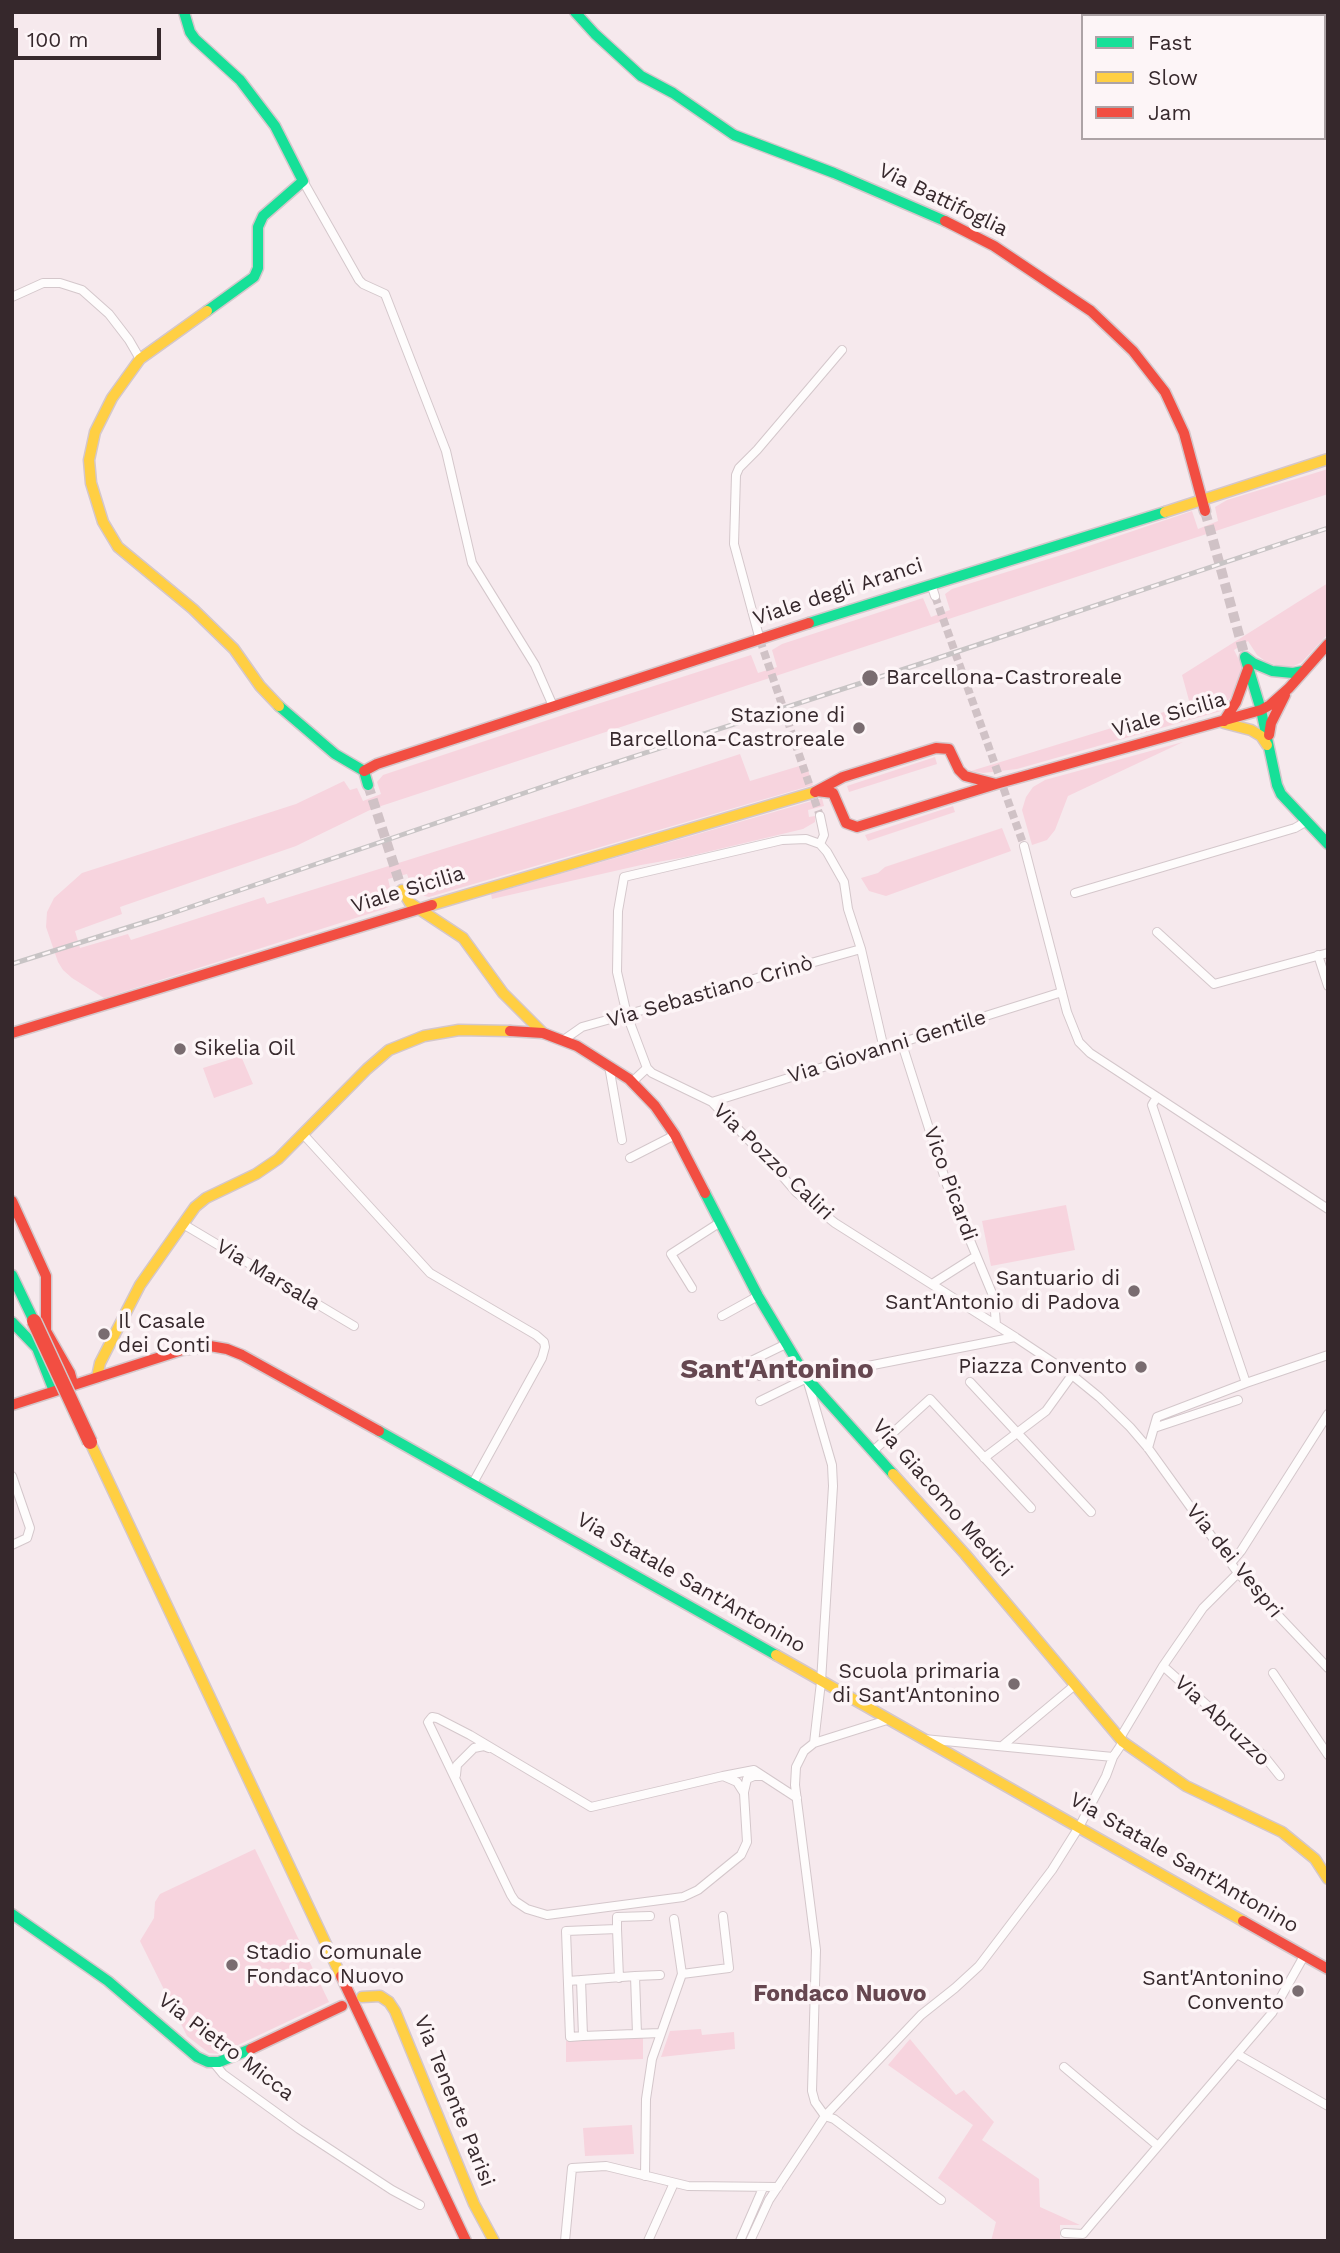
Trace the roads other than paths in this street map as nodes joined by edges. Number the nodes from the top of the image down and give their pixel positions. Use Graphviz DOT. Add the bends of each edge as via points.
graph roads {
  1 [pos="184,12"];
  2 [pos="575,12"];
  3 [pos="303,181"];
  4 [pos="12,297"];
  5 [pos="842,350"];
  6 [pos="140,359"];
  7 [pos="1328,459"];
  8 [pos="1204,506"];
  9 [pos="760,640"];
  10 [pos="1328,644"];
  11 [pos="1246,663"];
  12 [pos="1303,671"];
  13 [pos="1289,688"];
  14 [pos="553,706"];
  15 [pos="1261,710"];
  16 [pos="1221,722"];
  17 [pos="1269,743"];
  18 [pos="839,779"];
  19 [pos="996,784"];
  20 [pos="817,791"];
  21 [pos="835,795"];
  22 [pos="820,816"];
  23 [pos="1307,821"];
  24 [pos="820,844"];
  25 [pos="1328,844"];
  26 [pos="1024,846"];
  27 [pos="402,890"];
  28 [pos="1075,893"];
  29 [pos="420,908"];
  30 [pos="1157,932"];
  31 [pos="862,949"];
  32 [pos="1328,953"];
  33 [pos="1318,955"];
  34 [pos="1328,986"];
  35 [pos="1062,992"];
  36 [pos="627,1015"];
  37 [pos="12,1033"];
  38 [pos="543,1033"];
  39 [pos="562,1041"];
  40 [pos="902,1044"];
  41 [pos="884,1049"];
  42 [pos="609,1066"];
  43 [pos="647,1068"];
  44 [pos="632,1082"];
  45 [pos="1157,1097"];
  46 [pos="712,1102"];
  47 [pos="303,1134"];
  48 [pos="676,1135"];
  49 [pos="622,1140"];
  50 [pos="630,1158"];
  51 [pos="12,1201"];
  52 [pos="1328,1209"];
  53 [pos="719,1223"];
  54 [pos="183,1224"];
  55 [pos="976,1256"];
  56 [pos="12,1275"];
  57 [pos="932,1283"];
  58 [pos="692,1288"];
  59 [pos="758,1296"];
  60 [pos="722,1316"];
  61 [pos="12,1322"];
  62 [pos="40,1323"];
  63 [pos="996,1325"];
  64 [pos="354,1326"];
  65 [pos="25,1334"];
  66 [pos="1015,1337"];
  67 [pos="786,1344"];
  68 [pos="1328,1355"];
  69 [pos="67,1368"];
  70 [pos="1072,1375"];
  71 [pos="760,1376"];
  72 [pos="93,1378"];
  73 [pos="807,1378"];
  74 [pos="970,1382"];
  75 [pos="1246,1383"];
  76 [pos="69,1387"];
  77 [pos="54,1391"];
  78 [pos="1238,1400"];
  79 [pos="760,1401"];
  80 [pos="12,1405"];
  81 [pos="1328,1414"];
  82 [pos="1154,1429"];
  83 [pos="1017,1433"];
  84 [pos="1148,1448"];
  85 [pos="873,1451"];
  86 [pos="984,1458"];
  87 [pos="12,1476"];
  88 [pos="472,1483"];
  89 [pos="1031,1508"];
  90 [pos="1091,1511"];
  91 [pos="12,1545"];
  92 [pos="1231,1563"];
  93 [pos="1238,1573"];
  94 [pos="1163,1666"];
  95 [pos="1328,1668"];
  96 [pos="1273,1673"];
  97 [pos="821,1682"];
  98 [pos="1075,1685"];
  99 [pos="887,1720"];
  100 [pos="470,1735"];
  101 [pos="920,1738"];
  102 [pos="1121,1740"];
  103 [pos="814,1743"];
  104 [pos="1002,1746"];
  105 [pos="474,1748"];
  106 [pos="495,1749"];
  107 [pos="442,1753"];
  108 [pos="1328,1755"];
  109 [pos="1113,1757"];
  110 [pos="460,1762"];
  111 [pos="723,1776"];
  112 [pos="1280,1776"];
  113 [pos="768,1778"];
  114 [pos="458,1781"];
  115 [pos="744,1793"];
  116 [pos="797,1798"];
  117 [pos="1079,1827"];
  118 [pos="1328,1879"];
  119 [pos="12,1914"];
  120 [pos="650,1916"];
  121 [pos="723,1916"];
  122 [pos="674,1919"];
  123 [pos="617,1929"];
  124 [pos="1304,1956"];
  125 [pos="1328,1969"];
  126 [pos="682,1973"];
  127 [pos="660,1975"];
  128 [pos="635,1976"];
  129 [pos="619,1978"];
  130 [pos="581,1980"];
  131 [pos="568,1981"];
  132 [pos="362,1997"];
  133 [pos="342,2006"];
  134 [pos="660,2033"];
  135 [pos="637,2034"];
  136 [pos="583,2036"];
  137 [pos="1237,2054"];
  138 [pos="214,2063"];
  139 [pos="1064,2067"];
  140 [pos="1328,2106"];
  141 [pos="825,2116"];
  142 [pos="1158,2147"];
  143 [pos="645,2176"];
  144 [pos="674,2183"];
  145 [pos="778,2187"];
  146 [pos="763,2188"];
  147 [pos="941,2200"];
  148 [pos="420,2205"];
  149 [pos="1065,2233"];
  150 [pos="466,2241"];
  151 [pos="494,2241"];
  152 [pos="565,2241"];
  153 [pos="648,2241"];
  154 [pos="740,2241"];
  155 [pos="750,2241"];
  1 -- 3 [label="main road" via="195,39 240,80 275,126"];
  2 -- 8 [label="main road, Via Battifoglia" via="641,76 734,135 950,223 994,246 1091,311 1133,351 1165,392 1185,433"];
  3 -- 6 [label="main road" via="258,227 254,277"];
  3 -- 14 [label="street" via="359,279 385,295 446,451 472,563 535,665"];
  4 -- 6 [label="street" via="43,283 82,289 109,314"];
  5 -- 9 [label="street" via="736,475 734,544"];
  6 -- 14 [label="main road, Viale degli Aranci" via="95,432 89,460 91,483 103,522 118,547 193,609 234,649 278,706 335,754 366,778 377,764"];
  7 -- 8 [label="main road, Viale degli Aranci"];
  8 -- 9 [label="main road, Viale degli Aranci"];
  9 -- 14 [label="main road, Viale degli Aranci"];
  10 -- 12 [label="main road, Viale Sicilia"];
  11 -- 12 [label="main road" via="1272,671"];
  11 -- 15 [label="main road"];
  11 -- 16 [label="main road" via="1236,702"];
  12 -- 13 [label="main road, Viale Sicilia"];
  13 -- 15 [label="main road, Viale Sicilia"];
  13 -- 17 [label="main road" via="1271,723"];
  15 -- 16 [label="main road, Viale Sicilia"];
  15 -- 17 [label="main road"];
  16 -- 17 [label="main road" via="1251,730"];
  16 -- 19 [label="main road, Viale Sicilia"];
  17 -- 23 [label="main road" via="1280,794"];
  18 -- 19 [label="main road, Viale Sicilia" via="940,747 952,753 965,776"];
  18 -- 20 [label="main road, Viale Sicilia"];
  18 -- 21 [label="main road"];
  19 -- 21 [label="main road, Viale Sicilia" via="855,827 846,823"];
  20 -- 21 [label="main road, Viale Sicilia"];
  20 -- 29 [label="main road, Viale Sicilia"];
  22 -- 24 [label="street" via="824,835"];
  23 -- 25 [label="main road"];
  23 -- 28 [label="street"];
  24 -- 31 [label="street" via="844,882"];
  24 -- 36 [label="street" via="806,839 782,840 624,877 616,960"];
  26 -- 35 [label="street"];
  27 -- 29 [label="main road" via="410,903"];
  29 -- 37 [label="main road, Viale Sicilia"];
  29 -- 38 [label="main road" via="463,938 503,993"];
  30 -- 33 [label="street" via="1214,984"];
  31 -- 36 [label="street, Via Sebastiano Crinò"];
  31 -- 41 [label="street"];
  32 -- 33 [label="street"];
  33 -- 34 [label="street"];
  35 -- 40 [label="street, Via Giovanni Gentile"];
  35 -- 45 [label="street" via="1079,1042"];
  36 -- 39 [label="street, Via Sebastiano Crinò" via="582,1027"];
  36 -- 43 [label="street"];
  38 -- 39 [label="main road, Via Giacomo Medici"];
  38 -- 47 [label="main road, Via Giacomo Medici" via="459,1030 412,1039 381,1056"];
  39 -- 42 [label="main road, Via Giacomo Medici"];
  40 -- 41 [label="street, Via Giovanni Gentile"];
  40 -- 55 [label="street, Vico Picardi" via="947,1185"];
  41 -- 46 [label="street, Via Giovanni Gentile"];
  42 -- 44 [label="main road, Via Giacomo Medici"];
  42 -- 49 [label="street"];
  43 -- 44 [label="street"];
  43 -- 46 [label="street, Via Pozzo Caliri"];
  44 -- 48 [label="main road, Via Giacomo Medici"];
  45 -- 52 [label="street"];
  45 -- 75 [label="street" via="1152,1105"];
  46 -- 57 [label="street, Via Pozzo Caliri" via="823,1215"];
  47 -- 54 [label="main road, Via Giacomo Medici" via="265,1168 206,1198"];
  47 -- 88 [label="street" via="430,1273 544,1342 542,1358"];
  48 -- 50 [label="street"];
  48 -- 53 [label="main road, Via Giacomo Medici"];
  51 -- 62 [label="main road" via="46,1276 47,1299"];
  53 -- 58 [label="street" via="671,1254"];
  53 -- 59 [label="main road, Via Giacomo Medici"];
  54 -- 64 [label="street, Via Marsala"];
  54 -- 72 [label="main road, Via Giacomo Medici" via="141,1285"];
  55 -- 57 [label="street"];
  55 -- 63 [label="street, Vico Picardi" via="994,1298"];
  56 -- 62 [label="main road"];
  57 -- 63 [label="street, Via Pozzo Caliri"];
  59 -- 60 [label="street"];
  59 -- 67 [label="main road, Via Giacomo Medici"];
  61 -- 65 [label="main road"];
  62 -- 65 [label="main road"];
  62 -- 69 [label="main road"];
  62 -- 150 [label="main road, bridge" via="90,1442"];
  63 -- 66 [label="street, Via Pozzo Caliri"];
  65 -- 77 [label="main road" via="37,1348"];
  66 -- 70 [label="street"];
  66 -- 73 [label="street"];
  67 -- 71 [label="street" via="753,1360"];
  67 -- 73 [label="main road, Via Giacomo Medici"];
  68 -- 75 [label="street"];
  69 -- 72 [label="main road"];
  69 -- 76 [label="main road" via="72,1380"];
  70 -- 83 [label="street" via="1046,1410"];
  70 -- 84 [label="street" via="1119,1415"];
  72 -- 76 [label="main road, Via Statale Sant'Antonino"];
  72 -- 88 [label="main road, Via Statale Sant'Antonino" via="182,1350 202,1346 227,1349"];
  73 -- 79 [label="street"];
  73 -- 85 [label="main road, Via Giacomo Medici"];
  73 -- 97 [label="street" via="832,1465"];
  74 -- 83 [label="street"];
  75 -- 82 [label="street" via="1157,1417"];
  76 -- 77 [label="main road, Via Statale Sant'Antonino"];
  77 -- 80 [label="main road, Via Statale Sant'Antonino"];
  78 -- 82 [label="street"];
  81 -- 92 [label="street"];
  82 -- 84 [label="street"];
  83 -- 86 [label="street"];
  83 -- 90 [label="street"];
  84 -- 92 [label="street, Via dei Vespri"];
  85 -- 86 [label="street" via="930,1399"];
  85 -- 98 [label="main road, Via Giacomo Medici"];
  86 -- 89 [label="street"];
  87 -- 91 [label="street" via="30,1528 27,1538"];
  88 -- 97 [label="main road, Via Statale Sant'Antonino"];
  92 -- 93 [label="street, Via dei Vespri"];
  93 -- 94 [label="street" via="1203,1608"];
  93 -- 95 [label="street, Via dei Vespri"];
  94 -- 102 [label="street"];
  94 -- 112 [label="street, Via Abruzzo" via="1264,1756"];
  96 -- 108 [label="street"];
  97 -- 99 [label="main road, Via Statale Sant'Antonino"];
  97 -- 103 [label="street"];
  98 -- 102 [label="main road, Via Giacomo Medici"];
  98 -- 104 [label="street"];
  99 -- 101 [label="main road, Via Statale Sant'Antonino"];
  99 -- 103 [label="street"];
  100 -- 105 [label="street"];
  100 -- 106 [label="street"];
  100 -- 107 [label="street" via="437,1718 429,1719"];
  101 -- 104 [label="street"];
  101 -- 117 [label="main road, Via Statale Sant'Antonino"];
  102 -- 109 [label="street"];
  102 -- 118 [label="main road, Via Giacomo Medici" via="1186,1786 1282,1832 1315,1859"];
  103 -- 116 [label="street" via="796,1767"];
  104 -- 109 [label="street"];
  105 -- 106 [label="street"];
  105 -- 110 [label="street"];
  106 -- 111 [label="street" via="591,1807"];
  107 -- 110 [label="street"];
  107 -- 114 [label="street"];
  109 -- 117 [label="street"];
  110 -- 114 [label="street"];
  111 -- 113 [label="street" via="754,1770"];
  111 -- 115 [label="street" via="737,1782"];
  113 -- 115 [label="street" via="747,1779"];
  113 -- 116 [label="street"];
  114 -- 115 [label="street" via="515,1901 547,1914 683,1897 698,1890 745,1849"];
  116 -- 141 [label="street" via="815,1943 812,2091"];
  117 -- 124 [label="main road, Via Statale Sant'Antonino"];
  117 -- 141 [label="street" via="979,1966 912,2023"];
  119 -- 138 [label="main road, Via Pietro Micca" via="108,1981 197,2057"];
  120 -- 123 [label="street" via="617,1917"];
  121 -- 126 [label="street" via="729,1968"];
  122 -- 126 [label="street"];
  123 -- 129 [label="street"];
  123 -- 131 [label="street" via="566,1930"];
  124 -- 125 [label="main road, Via Statale Sant'Antonino"];
  124 -- 137 [label="street" via="1272,2013"];
  126 -- 134 [label="street"];
  127 -- 128 [label="street"];
  128 -- 129 [label="street"];
  128 -- 135 [label="street"];
  129 -- 130 [label="street"];
  130 -- 131 [label="street"];
  130 -- 136 [label="street"];
  131 -- 136 [label="street" via="569,2037"];
  132 -- 151 [label="main road, Via Tenente Parisi" via="380,1996 396,2011 474,2204"];
  133 -- 138 [label="main road"];
  134 -- 135 [label="street"];
  134 -- 143 [label="street" via="649,2076"];
  135 -- 136 [label="street"];
  137 -- 140 [label="street"];
  137 -- 142 [label="street"];
  138 -- 148 [label="street, Via Pietro Micca" via="299,2129"];
  139 -- 142 [label="street"];
  141 -- 145 [label="street"];
  141 -- 147 [label="street"];
  142 -- 149 [label="street" via="1083,2234"];
  143 -- 144 [label="street"];
  143 -- 152 [label="street" via="606,2166 572,2168"];
  144 -- 146 [label="street"];
  144 -- 153 [label="street"];
  145 -- 146 [label="street"];
  145 -- 155 [label="street"];
  146 -- 154 [label="street"];
}
